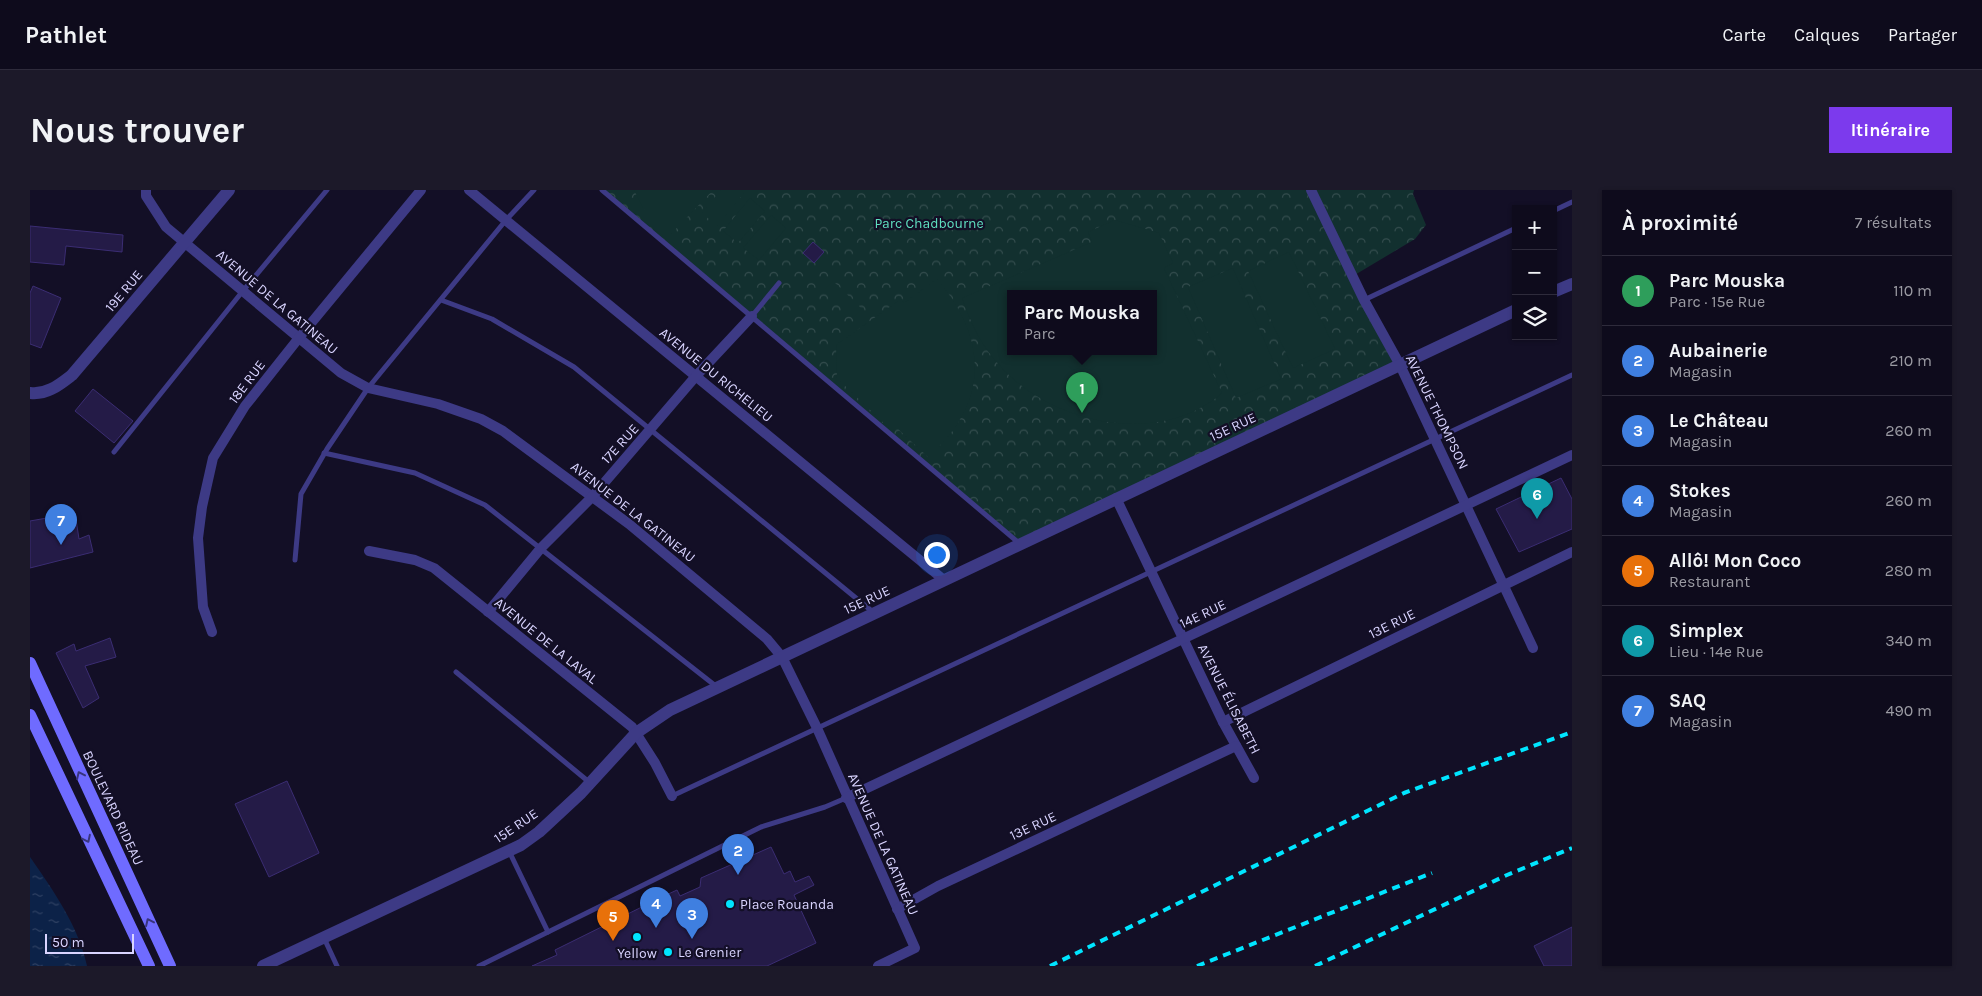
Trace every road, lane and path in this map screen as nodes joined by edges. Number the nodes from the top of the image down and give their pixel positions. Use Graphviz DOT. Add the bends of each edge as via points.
graph roads {
  1 [pos="146,190"];
  2 [pos="229,190"];
  3 [pos="327,190"];
  4 [pos="421,190"];
  5 [pos="469,190"];
  6 [pos="534,190"];
  7 [pos="602,190"];
  8 [pos="1311,190"];
  9 [pos="1572,202"];
  10 [pos="1557,208"];
  11 [pos="506,220"];
  12 [pos="1512,230"];
  13 [pos="185,243"];
  14 [pos="779,283"];
  15 [pos="1572,284"];
  16 [pos="1557,290"];
  17 [pos="242,292"];
  18 [pos="440,300"];
  19 [pos="1364,300"];
  20 [pos="1512,312"];
  21 [pos="752,316"];
  22 [pos="298,339"];
  23 [pos="1400,365"];
  24 [pos="1572,375"];
  25 [pos="696,376"];
  26 [pos="368,388"];
  27 [pos="30,393"];
  28 [pos="650,431"];
  29 [pos="1434,438"];
  30 [pos="114,452"];
  31 [pos="324,453"];
  32 [pos="1572,455"];
  33 [pos="592,497"];
  34 [pos="1116,498"];
  35 [pos="1466,505"];
  36 [pos="1020,543"];
  37 [pos="541,548"];
  38 [pos="369,550"];
  39 [pos="1572,552"];
  40 [pos="295,560"];
  41 [pos="1151,572"];
  42 [pos="944,580"];
  43 [pos="1504,585"];
  44 [pos="488,612"];
  45 [pos="875,613"];
  46 [pos="212,632"];
  47 [pos="1184,639"];
  48 [pos="1533,648"];
  49 [pos="782,657"];
  50 [pos="30,663"];
  51 [pos="456,672"];
  52 [pos="717,688"];
  53 [pos="30,715"];
  54 [pos="1223,722"];
  55 [pos="817,728"];
  56 [pos="636,733"];
  57 [pos="1236,746"];
  58 [pos="1254,778"];
  59 [pos="590,782"];
  60 [pos="672,796"];
  61 [pos="846,798"];
  62 [pos="509,851"];
  63 [pos="897,909"];
  64 [pos="548,932"];
  65 [pos="324,937"];
  66 [pos="148,966"];
  67 [pos="170,966"];
  68 [pos="264,966"];
  69 [pos="337,966"];
  70 [pos="479,966"];
  71 [pos="878,966"];
  1 -- 13 [label="street, AVENUE DE LA GATINEAU" via="146,196 166,227"];
  2 -- 13 [label="street, 19E RUE"];
  3 -- 17 [label="lane"];
  4 -- 22 [label="street, 18E RUE"];
  5 -- 11 [label="street, AVENUE DU RICHELIEU"];
  6 -- 11 [label="lane"];
  7 -- 21 [label="lane"];
  8 -- 19 [label="street, AVENUE THOMPSON"];
  9 -- 10 [label="lane"];
  11 -- 18 [label="lane"];
  11 -- 25 [label="street, AVENUE DU RICHELIEU"];
  12 -- 19 [label="lane"];
  13 -- 17 [label="street, AVENUE DE LA GATINEAU"];
  13 -- 27 [label="street, 19E RUE" via="72,375 48,391"];
  14 -- 21 [label="lane"];
  15 -- 16 [label="street"];
  17 -- 22 [label="street, AVENUE DE LA GATINEAU"];
  17 -- 30 [label="lane"];
  18 -- 26 [label="lane"];
  18 -- 28 [label="lane" via="492,318 574,367"];
  19 -- 23 [label="street, AVENUE THOMPSON"];
  20 -- 23 [label="street, 15E RUE"];
  21 -- 25 [label="street, 17E RUE"];
  21 -- 36 [label="lane"];
  22 -- 26 [label="street, AVENUE DE LA GATINEAU" via="341,373"];
  22 -- 46 [label="street, 18E RUE" via="245,406 213,458 198,538 203,607"];
  23 -- 29 [label="street, AVENUE THOMPSON"];
  23 -- 34 [label="street, 15E RUE"];
  24 -- 29 [label="lane"];
  25 -- 28 [label="street, 17E RUE"];
  25 -- 42 [label="street, AVENUE DU RICHELIEU"];
  26 -- 31 [label="lane"];
  26 -- 33 [label="street, AVENUE DE LA GATINEAU" via="438,404 481,419 528,448"];
  28 -- 33 [label="street, 17E RUE"];
  28 -- 45 [label="lane"];
  29 -- 35 [label="street, AVENUE THOMPSON"];
  29 -- 41 [label="lane"];
  31 -- 37 [label="lane" via="415,473 485,505"];
  31 -- 40 [label="lane" via="301,494"];
  32 -- 35 [label="street, 14E RUE"];
  33 -- 37 [label="street, 17E RUE"];
  33 -- 49 [label="street, AVENUE DE LA GATINEAU" via="704,585 767,639"];
  34 -- 36 [label="street, 15E RUE"];
  34 -- 41 [label="street, AVENUE ÉLISABETH"];
  35 -- 43 [label="street, AVENUE THOMPSON"];
  35 -- 47 [label="street, 14E RUE"];
  36 -- 42 [label="street, 15E RUE"];
  37 -- 44 [label="street, 17E RUE"];
  37 -- 52 [label="lane"];
  38 -- 44 [label="street, AVENUE DE LA LAVAL" via="416,560 434,568"];
  39 -- 43 [label="street, 13E RUE"];
  41 -- 47 [label="street, AVENUE ÉLISABETH"];
  41 -- 55 [label="lane"];
  42 -- 45 [label="street, 15E RUE"];
  43 -- 48 [label="street, AVENUE THOMPSON"];
  43 -- 54 [label="street, 13E RUE"];
  44 -- 56 [label="street, AVENUE DE LA LAVAL"];
  45 -- 49 [label="street, 15E RUE"];
  47 -- 54 [label="street, AVENUE ÉLISABETH"];
  47 -- 61 [label="street, 14E RUE"];
  49 -- 52 [label="street, 15E RUE"];
  49 -- 55 [label="street, AVENUE DE LA GATINEAU"];
  67 -- 50 [label="main road, BOULEVARD RIDEAU, one-way"];
  51 -- 59 [label="lane"];
  52 -- 56 [label="street, 15E RUE" via="670,710"];
  53 -- 66 [label="main road, one-way"];
  54 -- 57 [label="street, AVENUE ÉLISABETH"];
  55 -- 60 [label="lane"];
  55 -- 61 [label="street, AVENUE DE LA GATINEAU"];
  56 -- 59 [label="street, 15E RUE"];
  56 -- 60 [label="street, AVENUE DE LA LAVAL"];
  57 -- 58 [label="street, AVENUE ÉLISABETH"];
  57 -- 63 [label="street, 13E RUE" via="938,886"];
  59 -- 62 [label="street, 15E RUE" via="539,832"];
  61 -- 63 [label="street, AVENUE DE LA GATINEAU"];
  61 -- 64 [label="lane" via="761,827"];
  62 -- 64 [label="lane"];
  62 -- 65 [label="street, 15E RUE"];
  63 -- 71 [label="street, AVENUE DE LA GATINEAU" via="915,948"];
  64 -- 70 [label="lane"];
  65 -- 68 [label="street, 15E RUE"];
  65 -- 69 [label="lane"];
}
